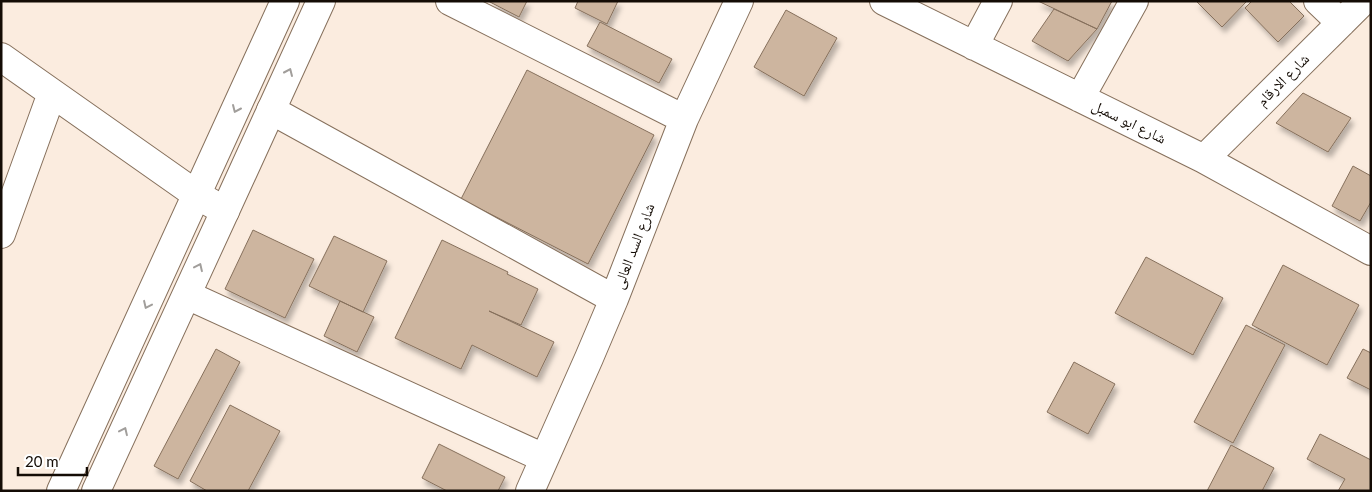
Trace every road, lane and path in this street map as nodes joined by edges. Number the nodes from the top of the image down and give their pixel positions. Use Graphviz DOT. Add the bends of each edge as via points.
graph roads {
  1 [pos="285,1"];
  2 [pos="321,1"];
  3 [pos="450,1"];
  4 [pos="739,1"];
  5 [pos="884,1"];
  6 [pos="998,1"];
  7 [pos="1134,1"];
  8 [pos="1318,1"];
  9 [pos="1363,1"];
  10 [pos="1341,23"];
  11 [pos="974,46"];
  12 [pos="1,57"];
  13 [pos="52,93"];
  14 [pos="1080,98"];
  15 [pos="271,110"];
  16 [pos="684,119"];
  17 [pos="1204,159"];
  18 [pos="197,195"];
  19 [pos="225,211"];
  20 [pos="1,234"];
  21 [pos="1371,251"];
  22 [pos="187,295"];
  23 [pos="614,299"];
  24 [pos="544,458"];
  25 [pos="61,491"];
  26 [pos="96,491"];
  27 [pos="530,491"];
  1 -- 18 [label="street, one-way"];
  15 -- 2 [label="street, one-way"];
  3 -- 16 [label="street"];
  4 -- 16 [label="street, شارع السد العالى"];
  5 -- 11 [label="street, شارع ابو سمبل"];
  6 -- 11 [label="street"];
  7 -- 14 [label="street"];
  8 -- 10 [label="street"];
  9 -- 10 [label="street, شارع الارقام"];
  10 -- 17 [label="street, شارع الارقام"];
  11 -- 14 [label="street, شارع ابو سمبل"];
  12 -- 13 [label="street"];
  13 -- 18 [label="street"];
  13 -- 20 [label="street"];
  14 -- 17 [label="street, شارع ابو سمبل"];
  15 -- 19 [label="street"];
  15 -- 23 [label="street"];
  16 -- 23 [label="street, شارع السد العالى"];
  17 -- 21 [label="street, شارع ابو سمبل"];
  18 -- 19 [label="street"];
  18 -- 25 [label="street, one-way"];
  22 -- 19 [label="street, one-way"];
  22 -- 24 [label="street"];
  26 -- 22 [label="street, one-way"];
  23 -- 24 [label="street, شارع السد العالى"];
  24 -- 27 [label="street, شارع السد العالى"];
}
